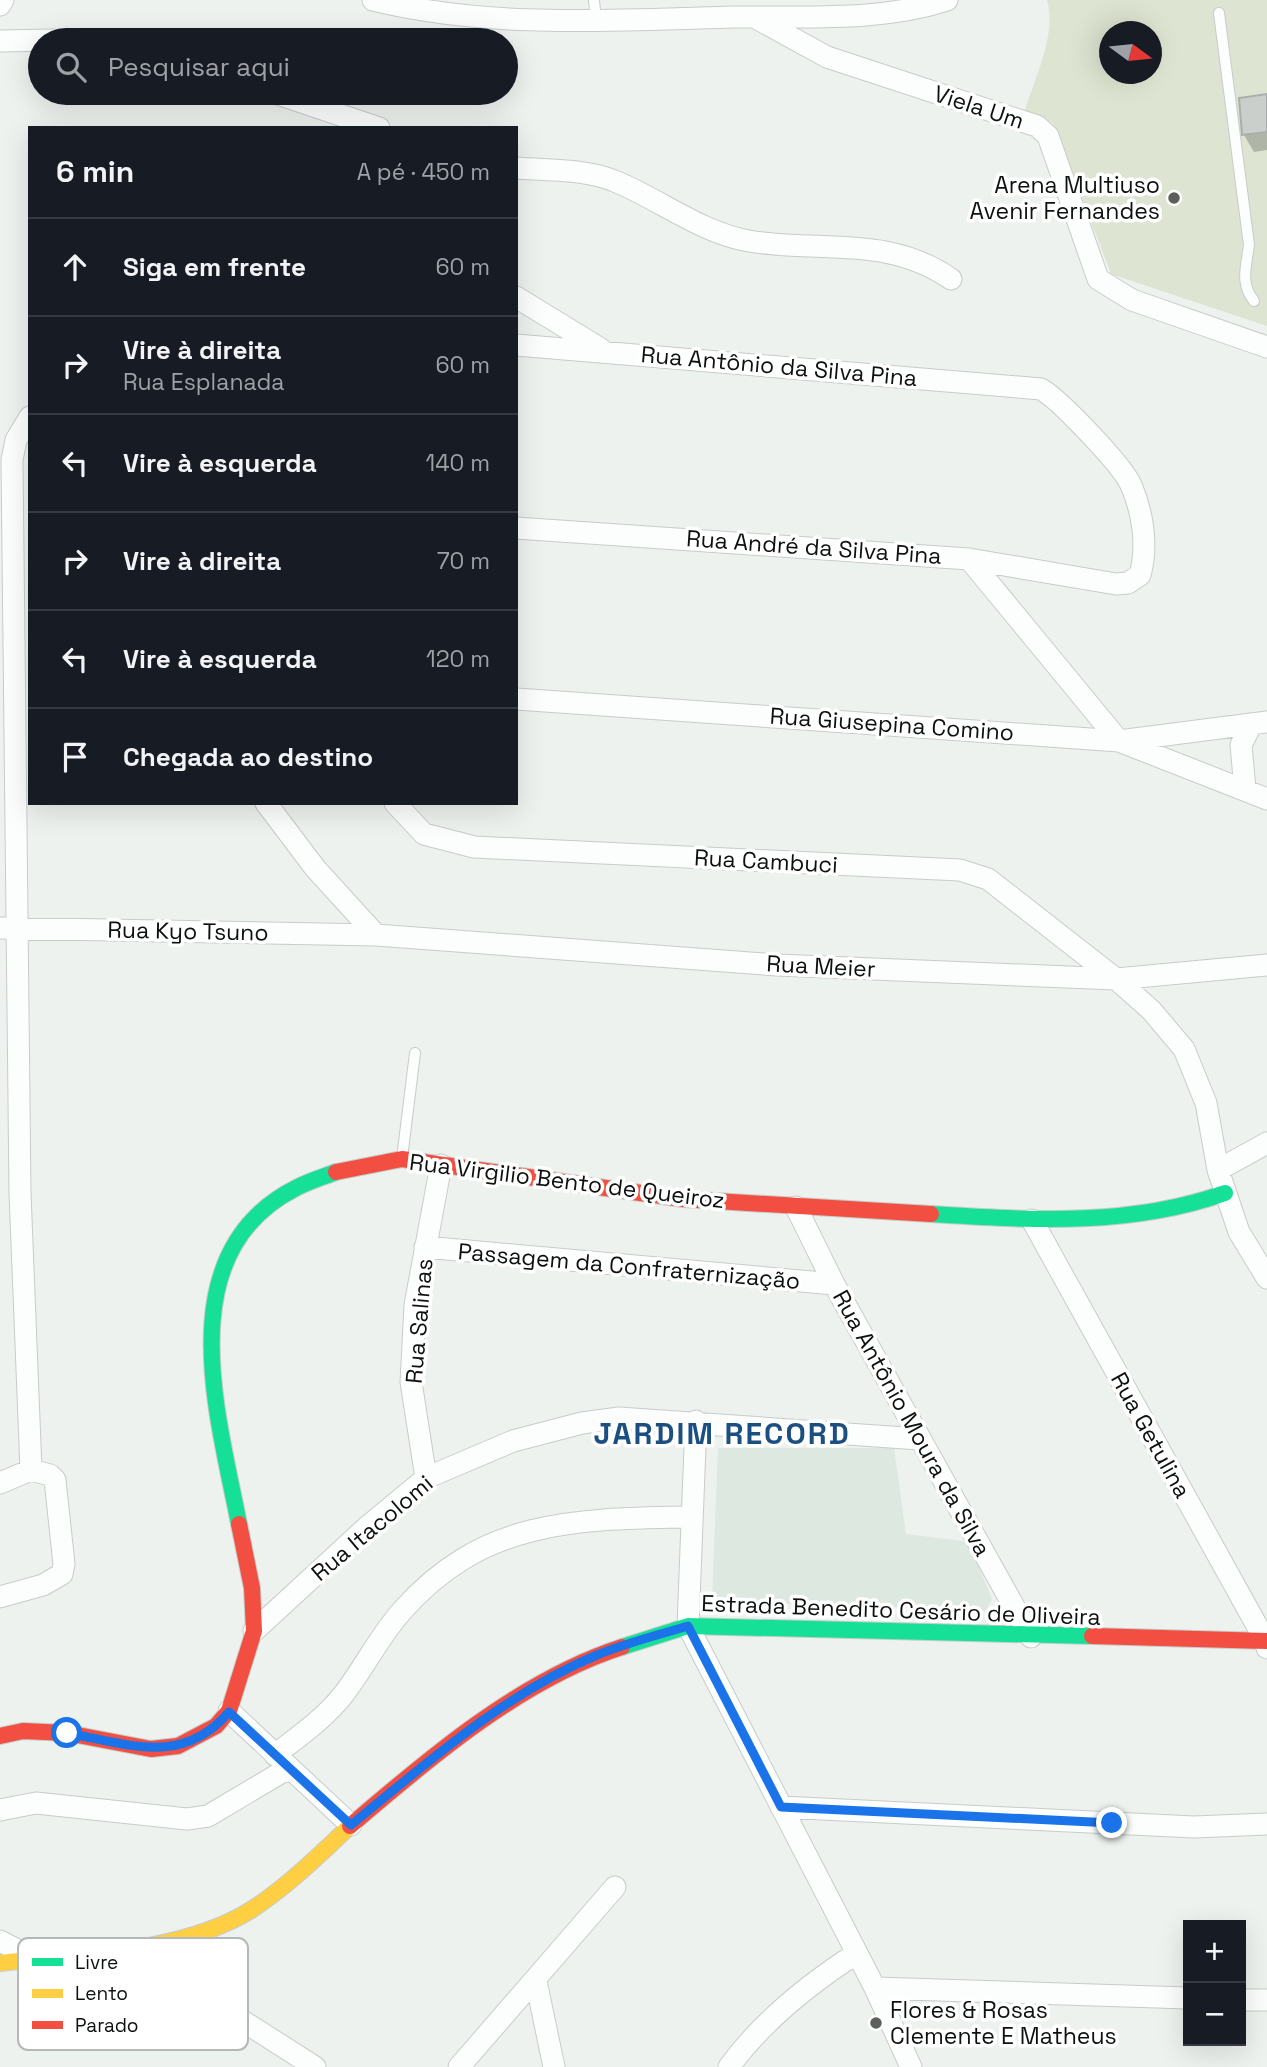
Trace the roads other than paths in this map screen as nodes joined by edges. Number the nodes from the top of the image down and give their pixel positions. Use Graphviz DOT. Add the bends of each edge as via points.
graph roads {
  1 [pos="3,0"];
  2 [pos="373,0"];
  3 [pos="947,0"];
  4 [pos="0,5"];
  5 [pos="595,10"];
  6 [pos="1219,13"];
  7 [pos="754,17"];
  8 [pos="28,40"];
  9 [pos="0,41"];
  10 [pos="311,105"];
  11 [pos="373,126"];
  12 [pos="518,168"];
  13 [pos="951,279"];
  14 [pos="518,299"];
  15 [pos="1254,301"];
  16 [pos="518,345"];
  17 [pos="1267,346"];
  18 [pos="606,352"];
  19 [pos="28,420"];
  20 [pos="518,528"];
  21 [pos="969,559"];
  22 [pos="518,699"];
  23 [pos="1259,724"];
  24 [pos="1119,741"];
  25 [pos="1245,789"];
  26 [pos="1267,799"];
  27 [pos="268,805"];
  28 [pos="397,805"];
  29 [pos="9,928"];
  30 [pos="376,935"];
  31 [pos="1267,965"];
  32 [pos="1116,979"];
  33 [pos="415,1053"];
  34 [pos="1267,1143"];
  35 [pos="402,1159"];
  36 [pos="441,1165"];
  37 [pos="1218,1170"];
  38 [pos="1225,1193"];
  39 [pos="796,1207"];
  40 [pos="1031,1220"];
  41 [pos="425,1247"];
  42 [pos="1267,1279"];
  43 [pos="834,1284"];
  44 [pos="696,1421"];
  45 [pos="919,1439"];
  46 [pos="31,1470"];
  47 [pos="426,1478"];
  48 [pos="0,1483"];
  49 [pos="690,1517"];
  50 [pos="0,1597"];
  51 [pos="688,1626"];
  52 [pos="254,1631"];
  53 [pos="1031,1637"];
  54 [pos="1267,1645"];
  55 [pos="229,1712"];
  56 [pos="0,1736"];
  57 [pos="275,1755"];
  58 [pos="292,1771"];
  59 [pos="781,1807"];
  60 [pos="0,1810"];
  61 [pos="1267,1824"];
  62 [pos="351,1825"];
  63 [pos="615,1887"];
  64 [pos="177,1938"];
  65 [pos="0,1941"];
  66 [pos="18,1950"];
  67 [pos="857,1953"];
  68 [pos="18,1960"];
  69 [pos="0,1963"];
  70 [pos="537,1982"];
  71 [pos="875,1988"];
  72 [pos="1183,1998"];
  73 [pos="1246,2000"];
  74 [pos="1267,2000"];
  75 [pos="248,2024"];
  76 [pos="315,2067"];
  77 [pos="459,2067"];
  78 [pos="554,2067"];
  79 [pos="729,2067"];
  80 [pos="911,2067"];
  1 -- 4 [label="street"];
  2 -- 5 [label="street" via="483,19 548,23"];
  3 -- 7 [label="street" via="882,15"];
  5 -- 7 [label="street"];
  6 -- 15 [label="lane" via="1249,245 1244,279"];
  7 -- 17 [label="street, Viela Um" via="827,57 1037,126 1048,136 1098,279 1132,300"];
  8 -- 9 [label="street"];
  10 -- 11 [label="street"];
  12 -- 13 [label="street" via="614,180 696,222 746,241 883,250 925,261"];
  14 -- 18 [label="street"];
  16 -- 18 [label="street, Rua Antônio da Silva Pina"];
  18 -- 21 [label="street, Rua Antônio da Silva Pina" via="1041,389 1063,404 1130,483 1146,554 1140,575 1128,583 1097,583"];
  19 -- 29 [label="street" via="16,440 12,460"];
  20 -- 21 [label="street, Rua André da Silva Pina"];
  21 -- 24 [label="street, Rua André da Silva Pina"];
  22 -- 24 [label="street, Rua Giusepina Comino"];
  23 -- 24 [label="street, Rua Giusepina Comino"];
  23 -- 25 [label="street" via="1241,745"];
  24 -- 25 [label="street, Rua André da Silva Pina"];
  25 -- 26 [label="street, Rua André da Silva Pina"];
  27 -- 30 [label="street" via="315,868"];
  28 -- 32 [label="street, Rua Cambuci" via="424,834 474,847 960,870 988,879"];
  29 -- 30 [label="street, Rua Kyo Tsuno"];
  29 -- 46 [label="street"];
  30 -- 32 [label="street, Rua Meier" via="777,965"];
  31 -- 32 [label="street, Rua Meier"];
  32 -- 37 [label="street, Rua Cambuci" via="1151,1010 1184,1049 1206,1103"];
  33 -- 35 [label="lane"];
  34 -- 37 [label="street"];
  35 -- 36 [label="street, Rua Virgilio Bento de Queiroz"];
  35 -- 52 [label="street, Rua Virgilio Bento de Queiroz" via="341,1170 295,1188 256,1217 219,1277 210,1344 215,1401 252,1588"];
  36 -- 39 [label="street, Rua Virgilio Bento de Queiroz" via="683,1199"];
  36 -- 41 [label="street, Rua Salinas"];
  37 -- 38 [label="street, Rua Cambuci"];
  38 -- 40 [label="street, Rua Virgilio Bento de Queiroz" via="1181,1208 1076,1222"];
  38 -- 42 [label="street, Rua Cambuci" via="1239,1232"];
  39 -- 40 [label="street, Rua Virgilio Bento de Queiroz"];
  39 -- 43 [label="street, Rua Antônio Moura da Silva"];
  40 -- 54 [label="street, Rua Getulina"];
  41 -- 43 [label="street, Passagem da Confraternização"];
  41 -- 47 [label="street, Rua Salinas" via="415,1305 411,1382"];
  43 -- 45 [label="street, Rua Antônio Moura da Silva"];
  44 -- 45 [label="street, Rua Itacolomi"];
  44 -- 47 [label="street, Rua Itacolomi" via="619,1418 582,1423 513,1441"];
  44 -- 49 [label="street"];
  45 -- 53 [label="street, Rua Antônio Moura da Silva"];
  46 -- 48 [label="street"];
  46 -- 50 [label="street" via="55,1480 62,1574 43,1586"];
  47 -- 52 [label="street, Rua Itacolomi"];
  49 -- 51 [label="street"];
  49 -- 57 [label="street" via="550,1526 496,1540 457,1562 400,1613 318,1721"];
  51 -- 53 [label="street, Estrada Benedito Cesário de Oliveira"];
  51 -- 59 [label="street"];
  51 -- 62 [label="street, Estrada Benedito Cesário de Oliveira" via="594,1656 506,1705 453,1741"];
  52 -- 55 [label="street, Rua Virgilio Bento de Queiroz"];
  53 -- 54 [label="street, Estrada Benedito Cesário de Oliveira"];
  55 -- 56 [label="street" via="202,1735 178,1746 151,1749 67,1733 23,1731"];
  55 -- 57 [label="street"];
  57 -- 58 [label="street"];
  58 -- 60 [label="street" via="282,1772 208,1816 187,1819 36,1803"];
  58 -- 62 [label="street"];
  59 -- 61 [label="street" via="1194,1828"];
  59 -- 67 [label="street"];
  62 -- 64 [label="street, Estrada Benedito Cesário de Oliveira" via="294,1879 249,1911"];
  63 -- 70 [label="street"];
  65 -- 66 [label="street"];
  67 -- 71 [label="street"];
  67 -- 79 [label="street" via="809,1985 773,2017"];
  68 -- 69 [label="street, Estrada Benedito Cesário de Oliveira"];
  70 -- 77 [label="street"];
  70 -- 78 [label="street"];
  71 -- 72 [label="street"];
  71 -- 80 [label="street"];
  73 -- 74 [label="street"];
  75 -- 76 [label="street"];
}
